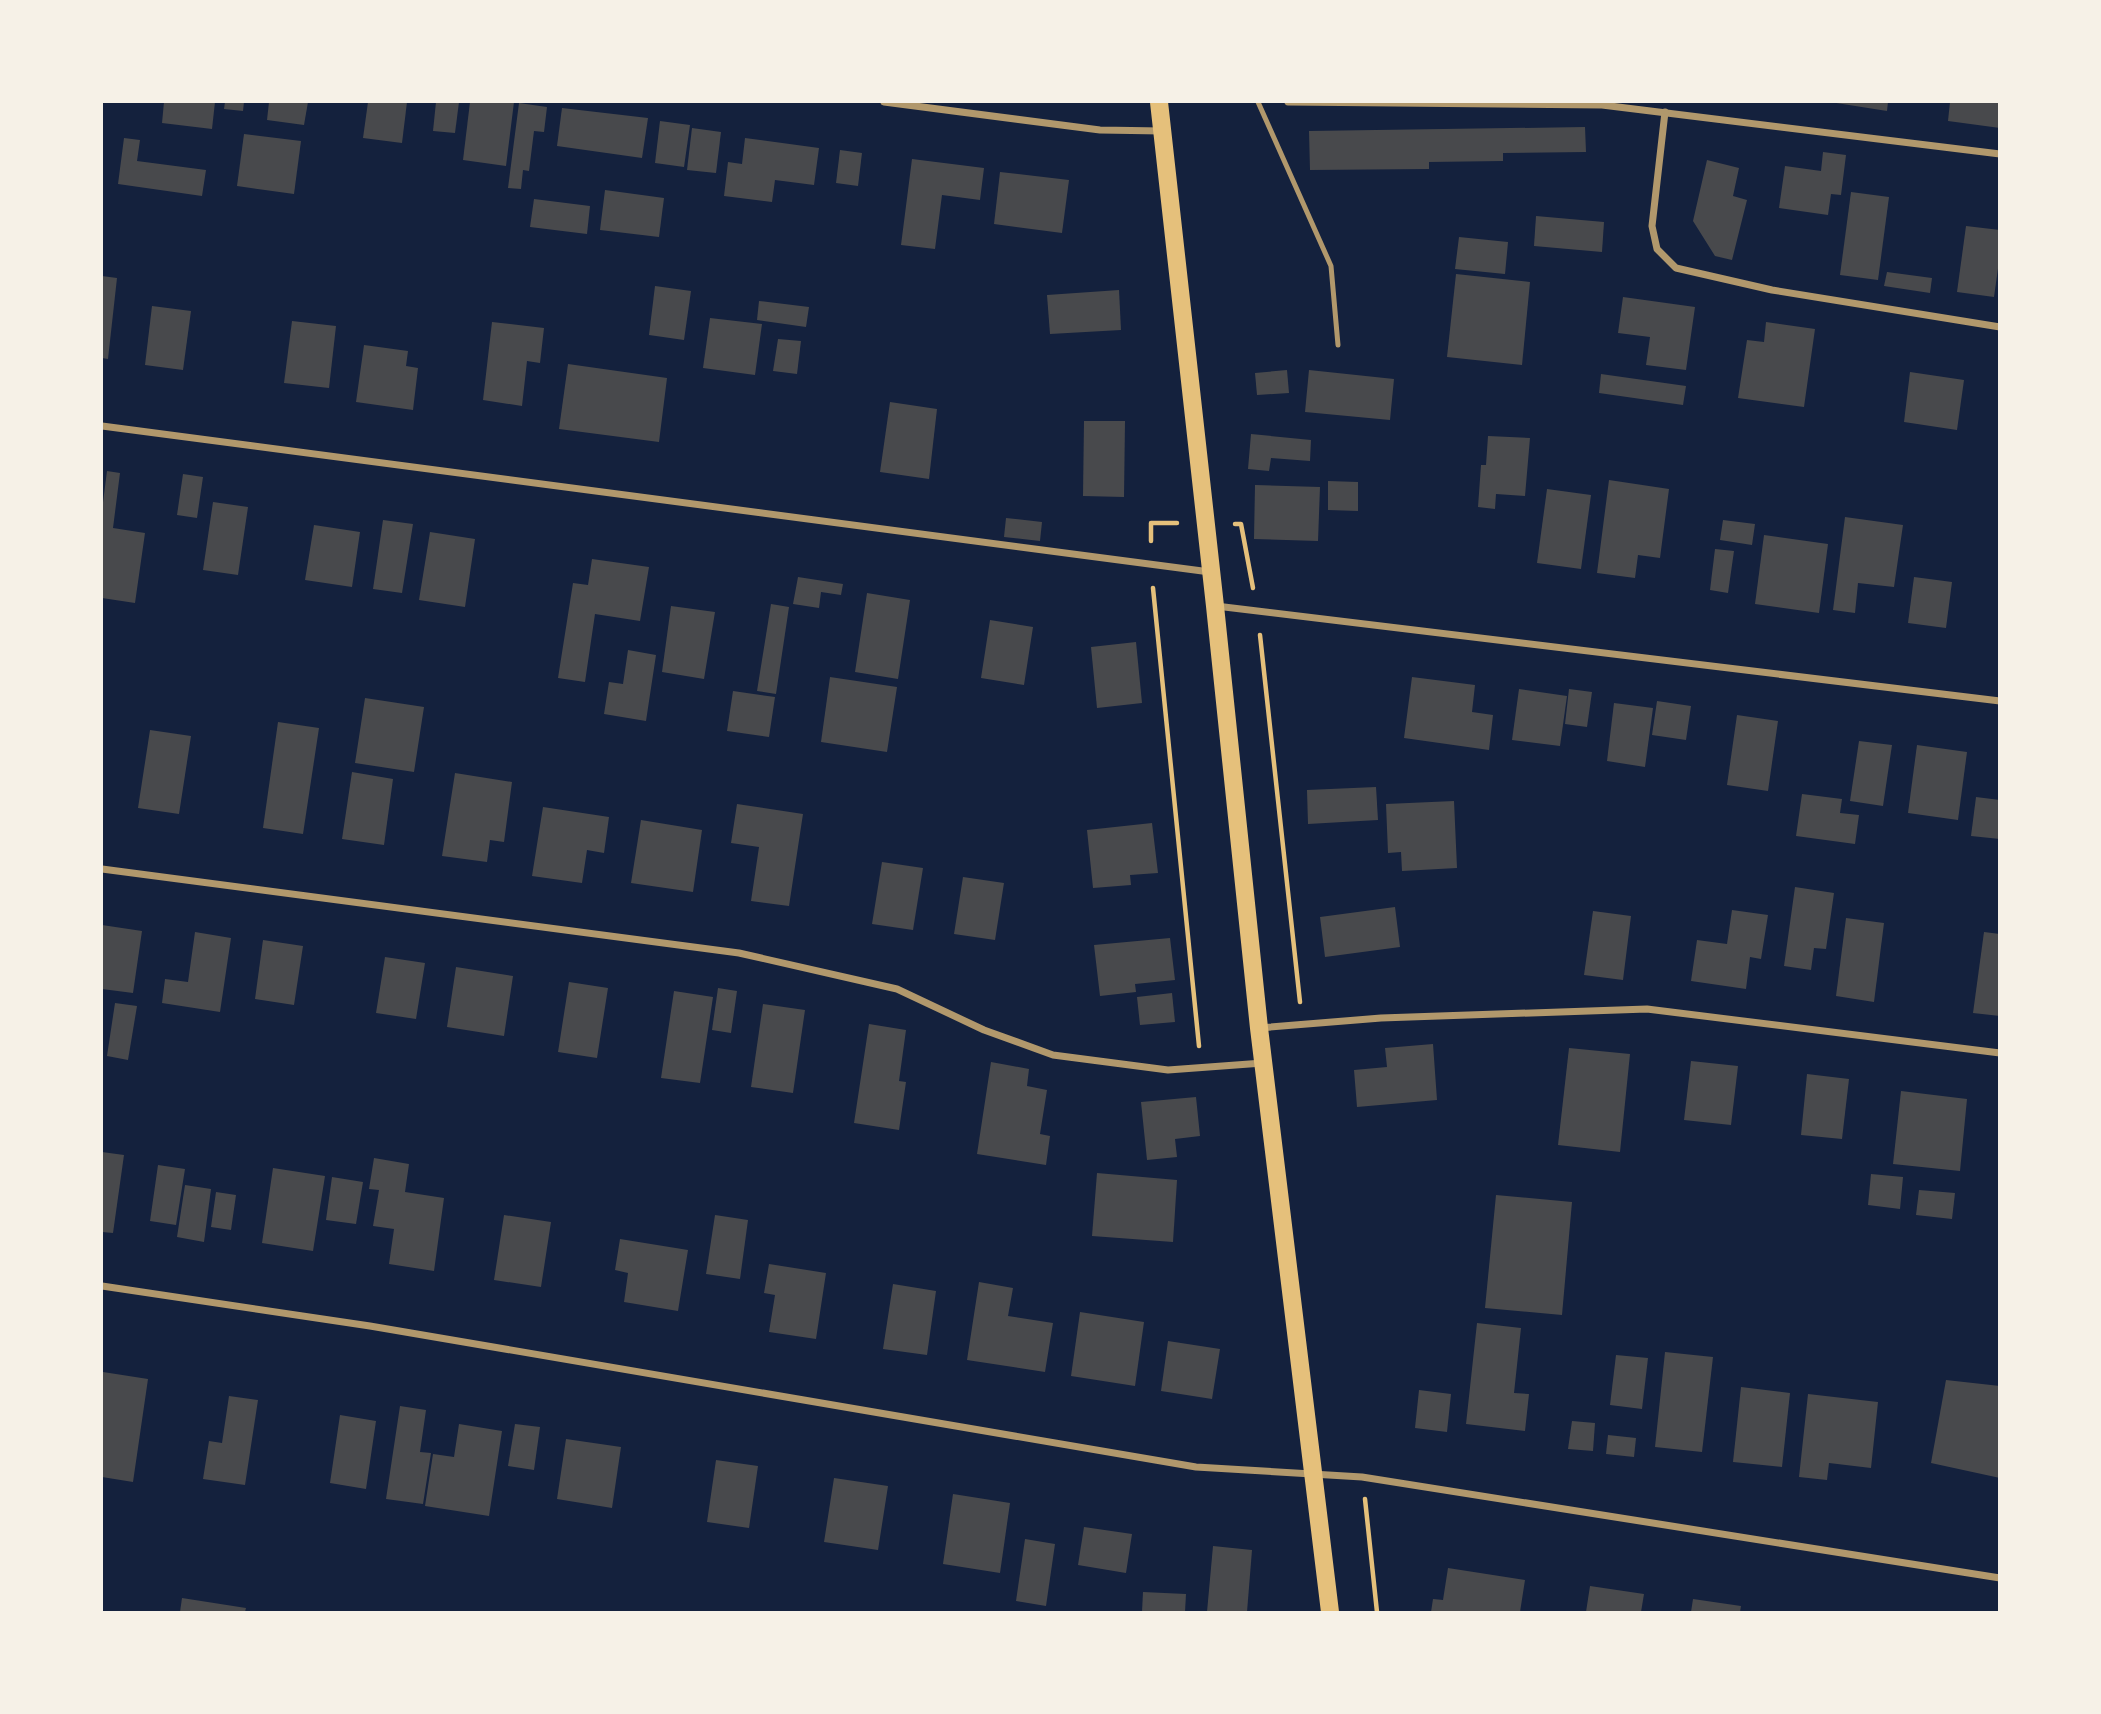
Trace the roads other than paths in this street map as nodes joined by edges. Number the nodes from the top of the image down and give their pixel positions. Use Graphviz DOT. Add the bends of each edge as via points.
graph roads {
  1 [pos="884,102"];
  2 [pos="1159,102"];
  3 [pos="1258,102"];
  4 [pos="1288,102"];
  5 [pos="1665,112"];
  6 [pos="1162,131"];
  7 [pos="2000,154"];
  8 [pos="2000,327"];
  9 [pos="1338,345"];
  10 [pos="102,426"];
  11 [pos="1210,572"];
  12 [pos="1215,606"];
  13 [pos="2000,701"];
  14 [pos="102,869"];
  15 [pos="1259,1028"];
  16 [pos="2000,1053"];
  17 [pos="1263,1063"];
  18 [pos="102,1286"];
  19 [pos="1312,1474"];
  20 [pos="1998,1575"];
  21 [pos="1329,1612"];
  1 -- 6 [label="street" via="1100,130"];
  2 -- 6 [label="main road"];
  3 -- 9 [label="lane" via="1331,266"];
  4 -- 5 [label="street" via="1602,106"];
  5 -- 7 [label="street"];
  5 -- 8 [label="street" via="1652,226 1657,249 1676,268 1772,290"];
  6 -- 11 [label="main road"];
  10 -- 11 [label="street"];
  11 -- 12 [label="main road"];
  12 -- 13 [label="street"];
  12 -- 15 [label="main road"];
  14 -- 17 [label="street" via="739,953 897,989 984,1030 1053,1055 1168,1070"];
  15 -- 16 [label="street" via="1381,1018 1647,1009"];
  15 -- 17 [label="main road"];
  17 -- 19 [label="main road"];
  18 -- 19 [label="street" via="370,1326 1196,1467"];
  19 -- 20 [label="street" via="1362,1476"];
  19 -- 21 [label="main road"];
}
